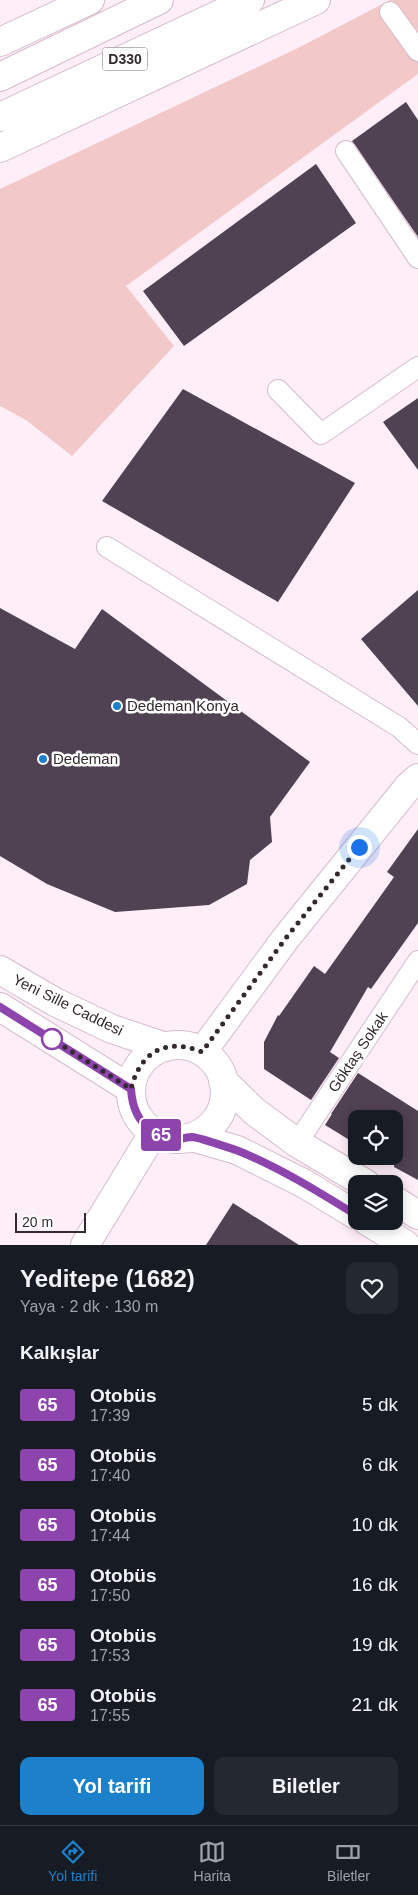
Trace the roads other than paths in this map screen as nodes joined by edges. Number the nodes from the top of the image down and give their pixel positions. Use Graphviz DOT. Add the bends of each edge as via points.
graph roads {
  1 [pos="90,0"];
  2 [pos="159,0"];
  3 [pos="250,0"];
  4 [pos="316,0"];
  5 [pos="390,12"];
  6 [pos="0,42"];
  7 [pos="418,51"];
  8 [pos="0,77"];
  9 [pos="0,118"];
  10 [pos="0,148"];
  11 [pos="346,150"];
  12 [pos="418,258"];
  13 [pos="418,367"];
  14 [pos="278,390"];
  15 [pos="107,547"];
  16 [pos="418,744"];
  17 [pos="418,778"];
  18 [pos="418,961"];
  19 [pos="0,970"];
  20 [pos="0,1007"];
  21 [pos="166,1047"];
  22 [pos="202,1052"];
  23 [pos="223,1081"];
  24 [pos="131,1089"];
  25 [pos="154,1132"];
  26 [pos="192,1137"];
  27 [pos="297,1143"];
  28 [pos="351,1175"];
  29 [pos="403,1206"];
  30 [pos="348,1210"];
  31 [pos="418,1215"];
  32 [pos="382,1230"];
  33 [pos="85,1245"];
  34 [pos="406,1245"];
  1 -- 6 [label="main road"];
  2 -- 8 [label="main road, D330"];
  3 -- 9 [label="main road, D330"];
  4 -- 10 [label="main road"];
  5 -- 7 [label="street"];
  11 -- 12 [label="street"];
  13 -- 14 [label="street" via="321,434"];
  15 -- 16 [label="street" via="399,728"];
  17 -- 22 [label="main road" via="292,930"];
  18 -- 27 [label="street, Göktaş Sokak"];
  19 -- 21 [label="main road, Yeni Sille Caddesi" via="55,1002 112,1029"];
  20 -- 24 [label="main road"];
  21 -- 22 [label="main road" via="191,1047"];
  21 -- 24 [label="main road" via="142,1062 134,1075"];
  22 -- 23 [label="main road" via="219,1069"];
  23 -- 26 [label="main road" via="225,1095 215,1122"];
  23 -- 27 [label="main road" via="254,1111"];
  24 -- 25 [label="main road" via="136,1114"];
  25 -- 26 [label="main road" via="179,1139"];
  25 -- 33 [label="main road"];
  26 -- 30 [label="main road" via="236,1150 303,1183"];
  27 -- 28 [label="main road"];
  29 -- 31 [label="main road"];
  32 -- 34 [label="main road"];
}
